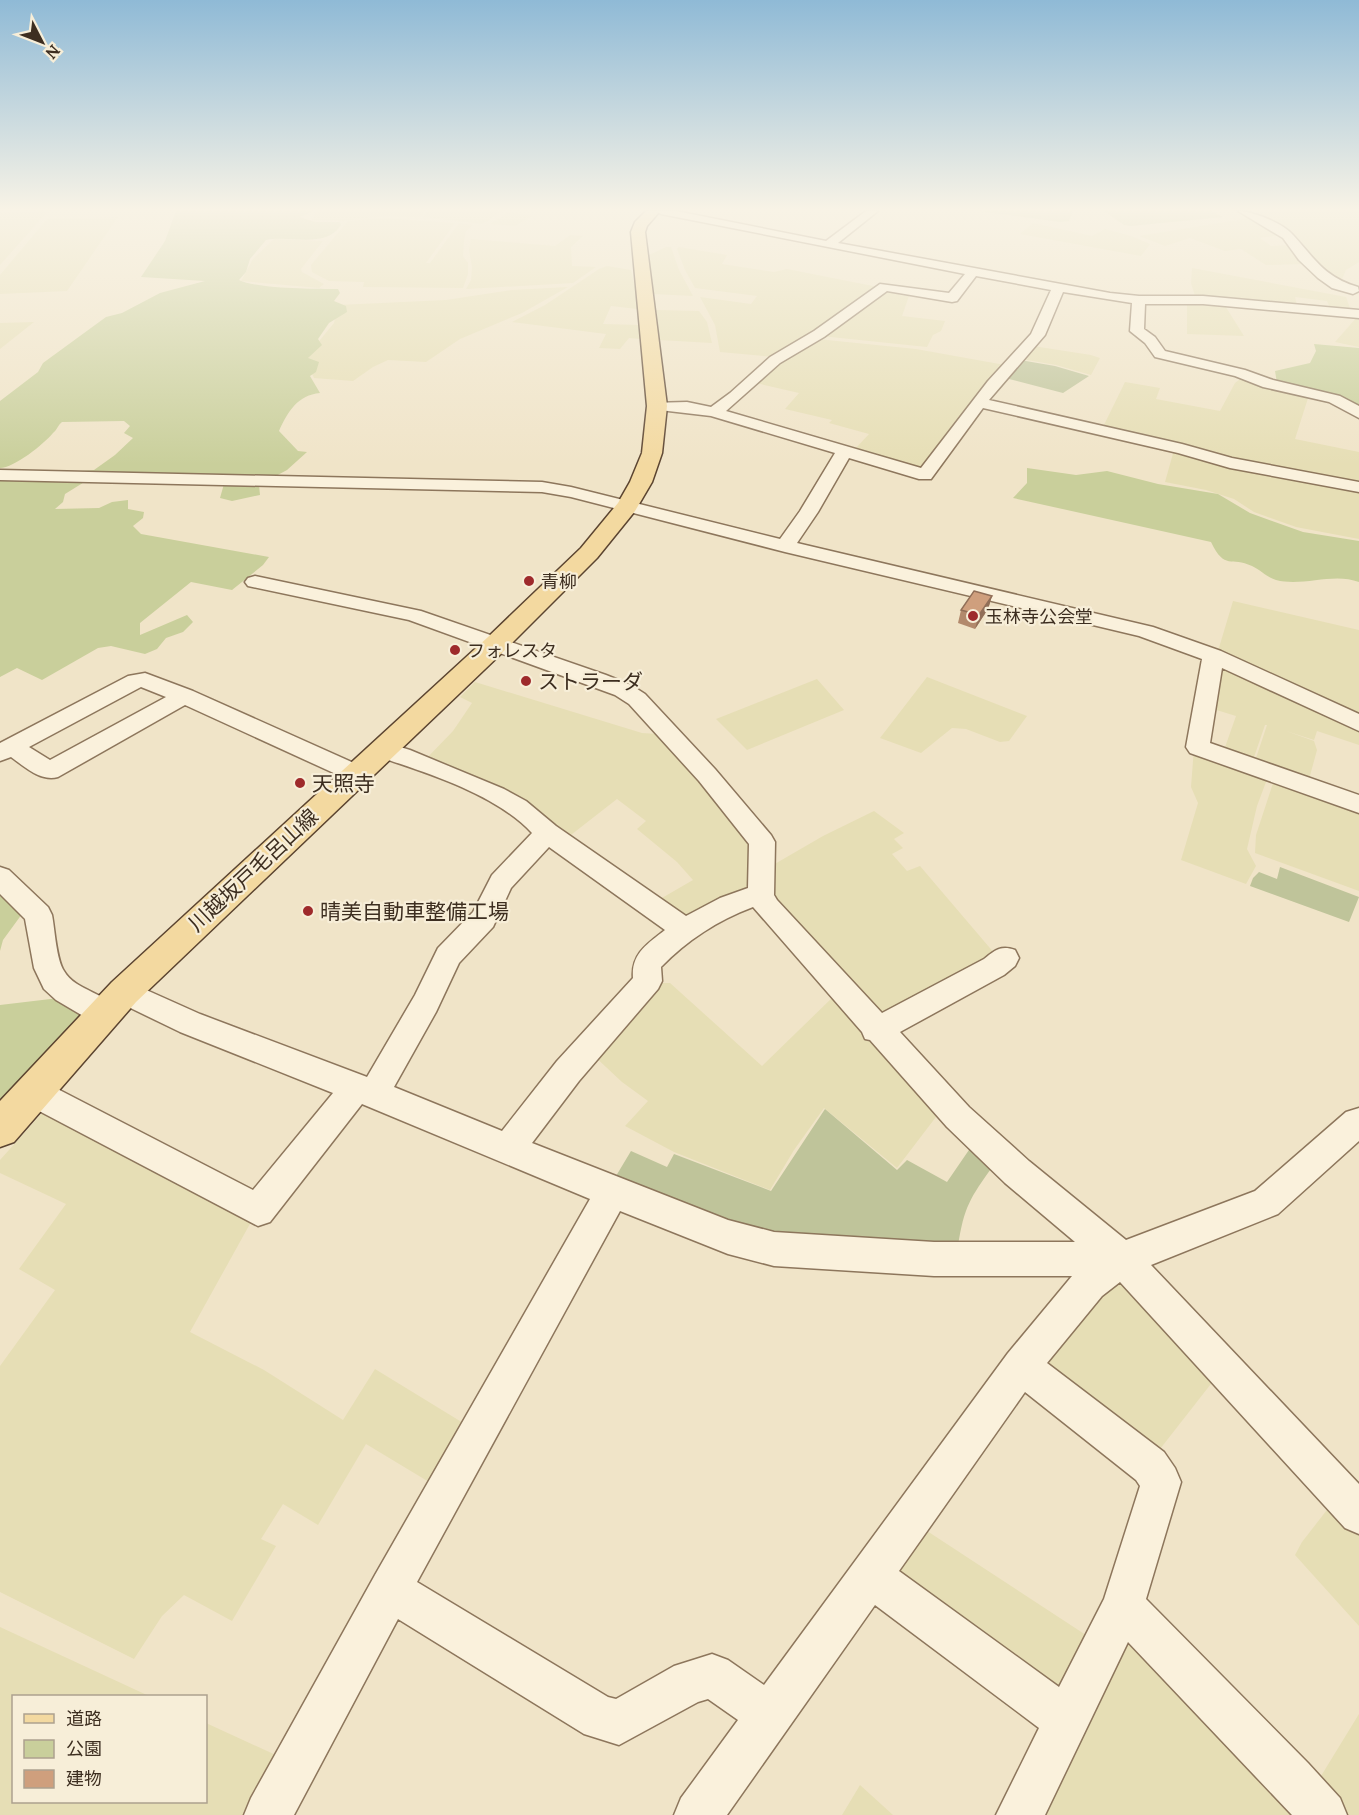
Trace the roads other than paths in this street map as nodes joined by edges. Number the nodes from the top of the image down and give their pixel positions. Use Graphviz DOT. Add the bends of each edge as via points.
graph roads {
  1 [pos="645,296"];
  2 [pos="873,296"];
  3 [pos="938,296"];
  4 [pos="954,296"];
  5 [pos="1055,296"];
  6 [pos="1110,296"];
  7 [pos="1139,300"];
  8 [pos="1359,314"];
  9 [pos="979,402"];
  10 [pos="657,406"];
  11 [pos="714,412"];
  12 [pos="1359,413"];
  13 [pos="845,451"];
  14 [pos="0,475"];
  15 [pos="1359,487"];
  16 [pos="627,506"];
  17 [pos="785,546"];
  18 [pos="255,582"];
  19 [pos="497,643"];
  20 [pos="1213,656"];
  21 [pos="185,696"];
  22 [pos="1359,723"];
  23 [pos="6,750"];
  24 [pos="384,750"];
  25 [pos="357,774"];
  26 [pos="1359,804"];
  27 [pos="547,833"];
  28 [pos="0,877"];
  29 [pos="761,895"];
  30 [pos="686,931"];
  31 [pos="1005,958"];
  32 [pos="114,1003"];
  33 [pos="876,1030"];
  34 [pos="365,1090"];
  35 [pos="33,1092"];
  36 [pos="1359,1124"];
  37 [pos="0,1129"];
  38 [pos="507,1150"];
  39 [pos="612,1192"];
  40 [pos="1122,1259"];
  41 [pos="1021,1366"];
  42 [pos="1359,1514"];
  43 [pos="870,1575"];
  44 [pos="390,1590"];
  45 [pos="1123,1606"];
  46 [pos="770,1715"];
  47 [pos="1066,1720"];
  48 [pos="268,1815"];
  49 [pos="698,1815"];
  50 [pos="1020,1815"];
  51 [pos="1323,1815"];
  1 -- 10 [label="main road, 川越坂戸毛呂山線"];
  2 -- 11 [label="street" via="775,360"];
  3 -- 4 [label="street"];
  5 -- 9 [label="street" via="1038,335"];
  6 -- 7 [label="street"];
  7 -- 8 [label="street" via="1203,300"];
  7 -- 12 [label="street" via="1137,331 1160,354 1334,399"];
  9 -- 13 [label="street" via="925,475"];
  9 -- 15 [label="street" via="1230,463"];
  10 -- 11 [label="street"];
  10 -- 16 [label="main road, 川越坂戸毛呂山線" via="651,453"];
  11 -- 13 [label="street"];
  13 -- 17 [label="street"];
  14 -- 16 [label="street" via="542,487"];
  16 -- 17 [label="street"];
  16 -- 19 [label="main road, 川越坂戸毛呂山線" via="589,553"];
  17 -- 20 [label="street" via="1146,631"];
  18 -- 19 [label="street" via="397,611"];
  19 -- 24 [label="main road, 川越坂戸毛呂山線"];
  19 -- 29 [label="street" via="623,690 650,711 762,842"];
  20 -- 22 [label="street"];
  20 -- 26 [label="street" via="1198,747"];
  21 -- 23 [label="street" via="145,680 136,681"];
  21 -- 23 [label="street" via="50,771"];
  21 -- 25 [label="street"];
  24 -- 25 [label="main road, 川越坂戸毛呂山線"];
  24 -- 27 [label="street" via="464,780 526,813"];
  25 -- 32 [label="main road, 川越坂戸毛呂山線"];
  27 -- 30 [label="street"];
  27 -- 34 [label="street" via="501,882 483,919 448,956 426,1003"];
  28 -- 32 [label="street" via="38,915 54,981 66,992"];
  29 -- 30 [label="street" via="740,900"];
  29 -- 33 [label="street" via="766,906"];
  30 -- 38 [label="street" via="662,946 646,964 648,981 568,1071"];
  31 -- 33 [label="street"];
  32 -- 34 [label="street" via="190,1023"];
  32 -- 35 [label="main road, 川越坂戸毛呂山線"];
  33 -- 40 [label="street" via="958,1118"];
  34 -- 35 [label="street" via="258,1210"];
  34 -- 38 [label="street"];
  35 -- 37 [label="main road, 川越坂戸毛呂山線"];
  36 -- 40 [label="street" via="1321,1152 1266,1203"];
  38 -- 39 [label="street"];
  39 -- 40 [label="street" via="728,1237 774,1249 934,1259"];
  39 -- 44 [label="street"];
  40 -- 41 [label="street" via="1089,1282"];
  40 -- 42 [label="street"];
  41 -- 43 [label="street"];
  41 -- 45 [label="street" via="1150,1466 1161,1482"];
  43 -- 46 [label="street"];
  43 -- 47 [label="street"];
  44 -- 46 [label="street" via="600,1718 619,1722 690,1682 712,1676"];
  44 -- 48 [label="street"];
  45 -- 47 [label="street"];
  45 -- 51 [label="street"];
  46 -- 49 [label="street"];
  47 -- 50 [label="street"];
}
